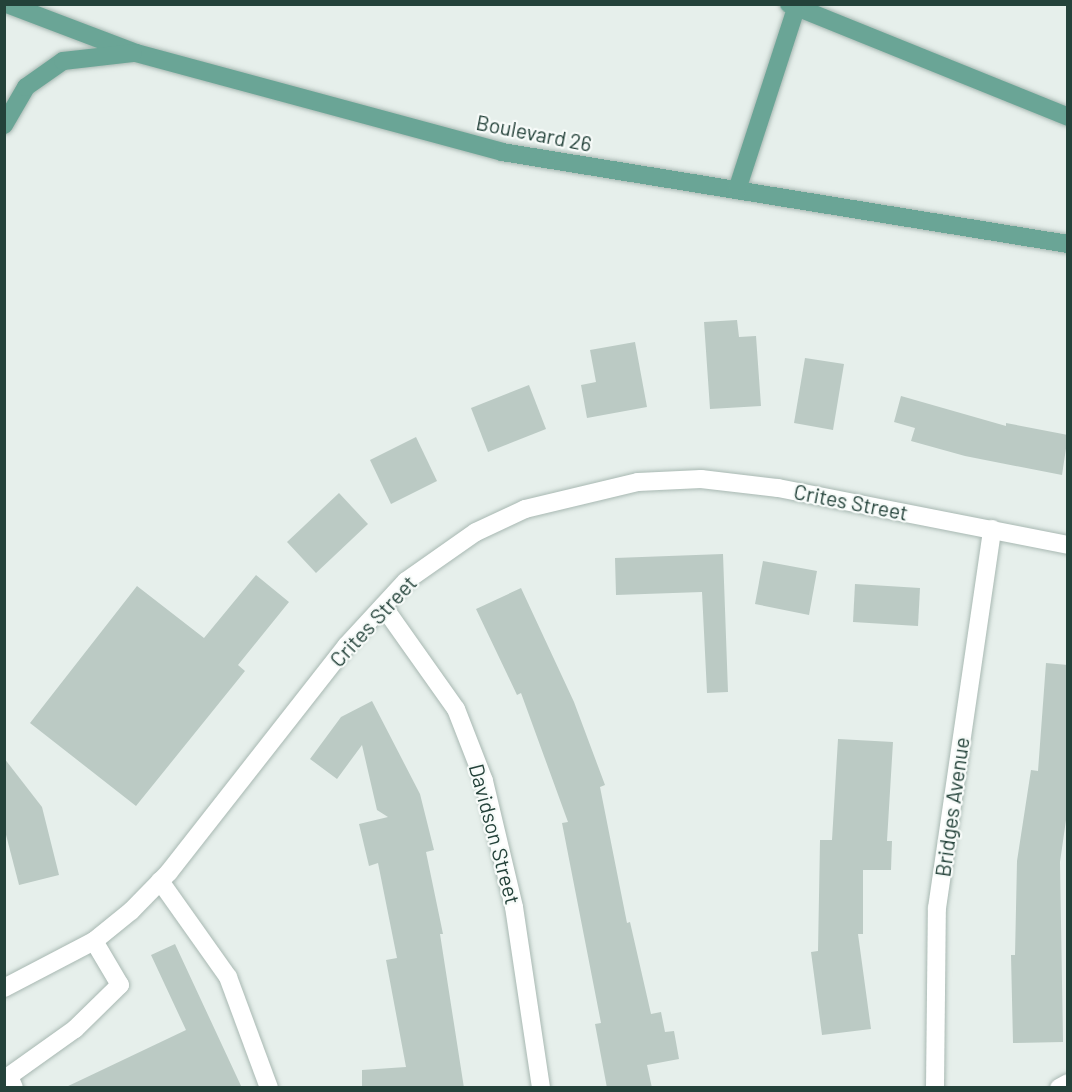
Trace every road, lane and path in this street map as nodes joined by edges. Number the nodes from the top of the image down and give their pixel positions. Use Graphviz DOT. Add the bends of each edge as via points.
graph roads {
  1 [pos="7,4"];
  2 [pos="794,6"];
  3 [pos="136,53"];
  4 [pos="1068,117"];
  5 [pos="4,125"];
  6 [pos="737,190"];
  7 [pos="1068,244"];
  8 [pos="992,529"];
  9 [pos="1068,545"];
  10 [pos="383,606"];
  11 [pos="160,881"];
  12 [pos="94,941"];
  13 [pos="4,988"];
  14 [pos="1068,1083"];
  15 [pos="14,1088"];
  16 [pos="268,1088"];
  17 [pos="541,1088"];
  18 [pos="935,1088"];
  19 [pos="1059,1088"];
  1 -- 3 [label="main road, Boulevard 26"];
  2 -- 4 [label="main road"];
  2 -- 6 [label="main road"];
  3 -- 5 [label="main road" via="63,60 26,87"];
  3 -- 6 [label="main road, Boulevard 26" via="502,152"];
  6 -- 7 [label="main road, Boulevard 26"];
  8 -- 9 [label="street, Crites Street"];
  8 -- 10 [label="street, Crites Street" via="778,488 701,479 638,482 525,509 476,532 406,581"];
  8 -- 18 [label="street, Bridges Avenue" via="937,908"];
  10 -- 11 [label="street, Crites Street" via="346,646"];
  10 -- 17 [label="street, Davidson Street" via="456,709 484,781 514,908"];
  11 -- 12 [label="street, Crites Street"];
  11 -- 16 [label="street" via="228,977"];
  12 -- 13 [label="street, Crites Street"];
  12 -- 15 [label="street" via="120,985 75,1029 9,1076"];
  14 -- 19 [label="street"];
}
